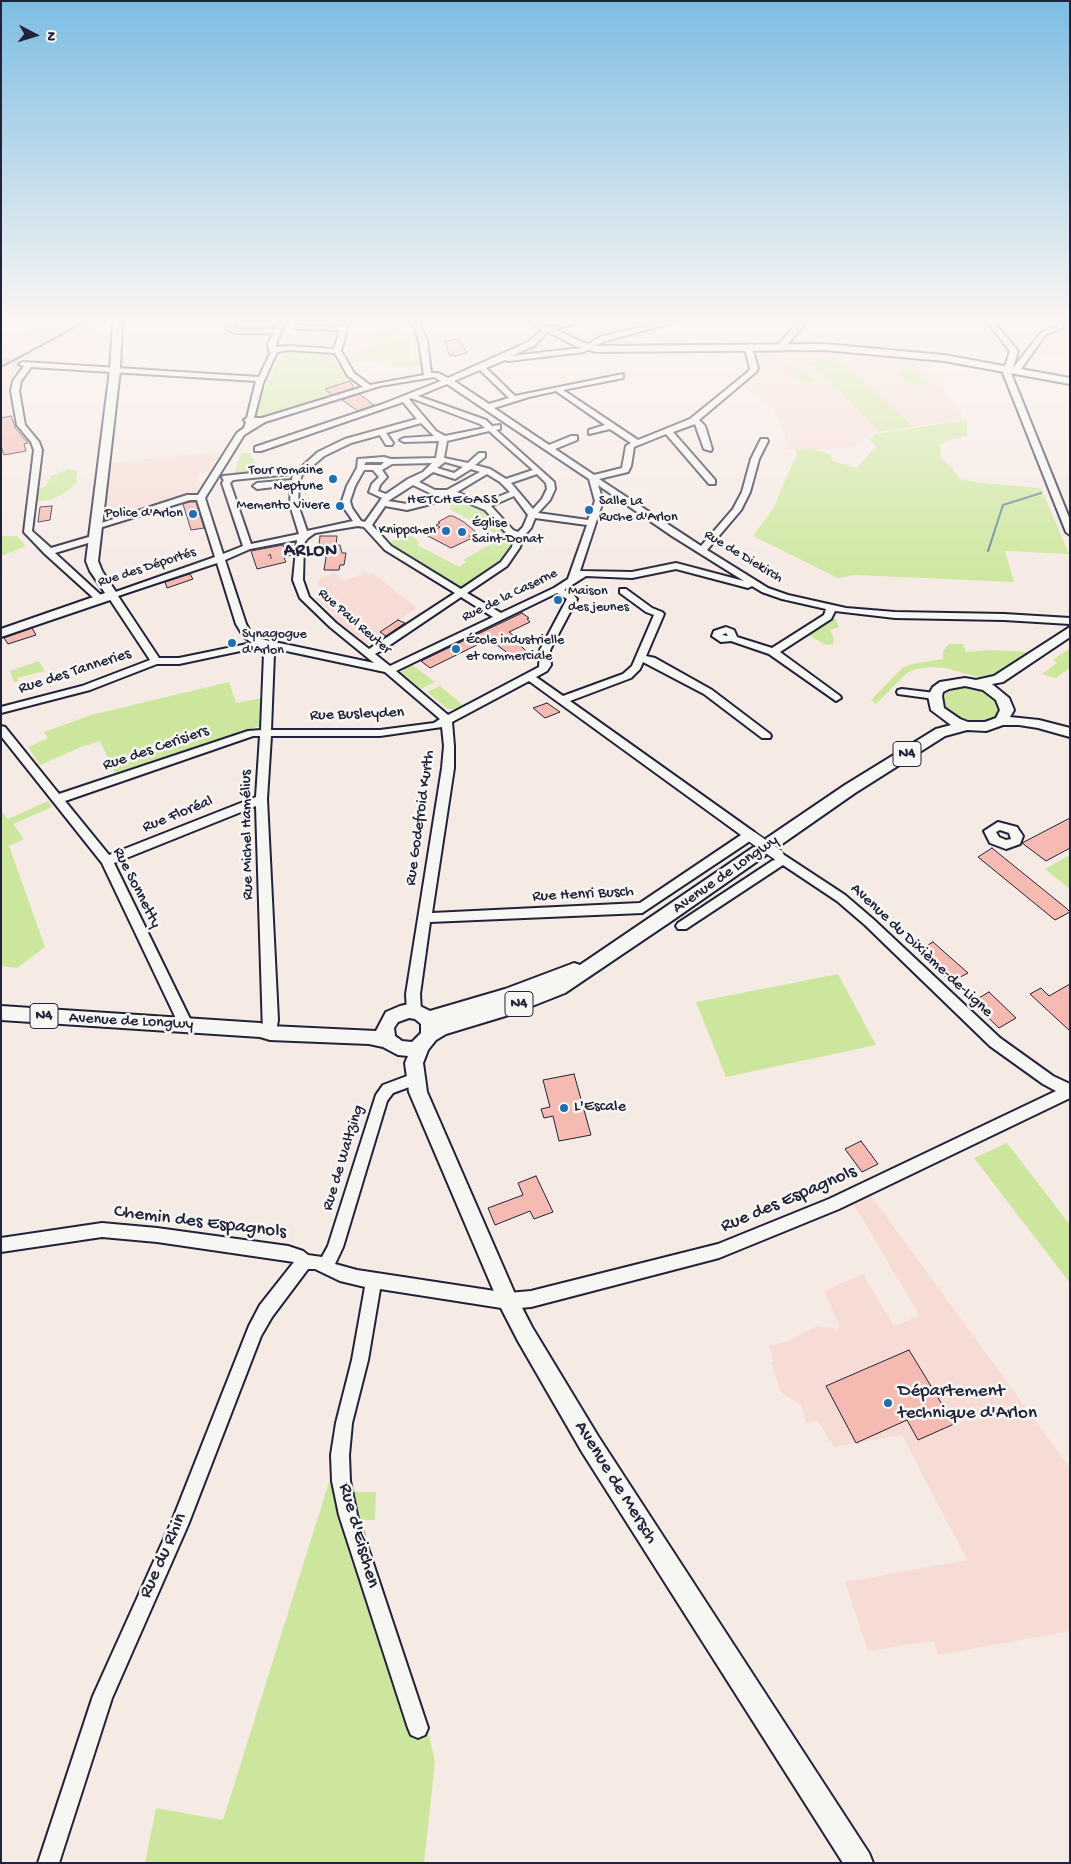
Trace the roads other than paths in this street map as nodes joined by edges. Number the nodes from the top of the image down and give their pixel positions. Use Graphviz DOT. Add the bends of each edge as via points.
graph roads {
  1 [pos="18,409"];
  2 [pos="110,409"];
  3 [pos="253,409"];
  4 [pos="298,409"];
  5 [pos="377,409"];
  6 [pos="415,409"];
  7 [pos="444,409"];
  8 [pos="491,409"];
  9 [pos="586,409"];
  10 [pos="707,409"];
  11 [pos="1021,409"];
  12 [pos="422,420"];
  13 [pos="693,421"];
  14 [pos="512,422"];
  15 [pos="248,424"];
  16 [pos="330,425"];
  17 [pos="610,426"];
  18 [pos="491,428"];
  19 [pos="667,430"];
  20 [pos="382,432"];
  21 [pos="592,432"];
  22 [pos="443,438"];
  23 [pos="574,438"];
  24 [pos="404,440"];
  25 [pos="764,440"];
  26 [pos="348,441"];
  27 [pos="388,442"];
  28 [pos="635,442"];
  29 [pos="549,448"];
  30 [pos="258,449"];
  31 [pos="708,449"];
  32 [pos="482,455"];
  33 [pos="440,460"];
  34 [pos="390,462"];
  35 [pos="470,466"];
  36 [pos="361,468"];
  37 [pos="376,468"];
  38 [pos="432,469"];
  39 [pos="487,471"];
  40 [pos="539,471"];
  41 [pos="296,478"];
  42 [pos="593,478"];
  43 [pos="411,481"];
  44 [pos="505,482"];
  45 [pos="712,482"];
  46 [pos="257,486"];
  47 [pos="450,492"];
  48 [pos="441,494"];
  49 [pos="514,494"];
  50 [pos="201,498"];
  51 [pos="384,500"];
  52 [pos="483,506"];
  53 [pos="532,515"];
  54 [pos="363,524"];
  55 [pos="592,524"];
  56 [pos="96,532"];
  57 [pos="1070,532"];
  58 [pos="304,536"];
  59 [pos="519,536"];
  60 [pos="248,547"];
  61 [pos="702,550"];
  62 [pos="48,552"];
  63 [pos="219,555"];
  64 [pos="739,574"];
  65 [pos="573,579"];
  66 [pos="730,580"];
  67 [pos="557,590"];
  68 [pos="765,590"];
  69 [pos="623,591"];
  70 [pos="102,592"];
  71 [pos="462,593"];
  72 [pos="831,609"];
  73 [pos="500,617"];
  74 [pos="1070,622"];
  75 [pos="1070,631"];
  76 [pos="1,633"];
  77 [pos="732,638"];
  78 [pos="1070,641"];
  79 [pos="269,644"];
  80 [pos="773,652"];
  81 [pos="368,653"];
  82 [pos="1040,657"];
  83 [pos="641,658"];
  84 [pos="156,661"];
  85 [pos="389,670"];
  86 [pos="530,677"];
  87 [pos="977,684"];
  88 [pos="902,692"];
  89 [pos="836,698"];
  90 [pos="562,700"];
  91 [pos="1004,701"];
  92 [pos="937,703"];
  93 [pos="1,710"];
  94 [pos="446,719"];
  95 [pos="1002,721"];
  96 [pos="1039,724"];
  97 [pos="967,726"];
  98 [pos="1,729"];
  99 [pos="266,733"];
  100 [pos="1070,733"];
  101 [pos="766,736"];
  102 [pos="850,789"];
  103 [pos="57,799"];
  104 [pos="261,799"];
  105 [pos="751,836"];
  106 [pos="781,857"];
  107 [pos="107,861"];
  108 [pos="424,918"];
  109 [pos="682,926"];
  110 [pos="1,1013"];
  111 [pos="413,1020"];
  112 [pos="186,1025"];
  113 [pos="267,1030"];
  114 [pos="393,1044"];
  115 [pos="414,1079"];
  116 [pos="1070,1091"];
  117 [pos="1,1245"];
  118 [pos="305,1262"];
  119 [pos="326,1266"];
  120 [pos="374,1280"];
  121 [pos="508,1301"];
  122 [pos="418,1728"];
  123 [pos="48,1863"];
  124 [pos="859,1863"];
  1 -- 62 [label="street" via="21,425 38,450 28,532"];
  2 -- 56 [label="main road"];
  3 -- 15 [label="street"];
  4 -- 15 [label="street"];
  5 -- 16 [label="street"];
  6 -- 12 [label="street"];
  7 -- 18 [label="street" via="483,422"];
  8 -- 14 [label="street, Rue de Diekirch"];
  9 -- 17 [label="street"];
  10 -- 13 [label="street"];
  11 -- 57 [label="street"];
  12 -- 20 [label="street"];
  12 -- 22 [label="street" via="433,433"];
  13 -- 19 [label="street"];
  13 -- 31 [label="street" via="701,426"];
  14 -- 18 [label="street"];
  14 -- 29 [label="street, Rue de Diekirch"];
  15 -- 50 [label="street"];
  16 -- 26 [label="street"];
  16 -- 30 [label="street"];
  17 -- 21 [label="street"];
  17 -- 28 [label="street"];
  18 -- 22 [label="street"];
  18 -- 40 [label="street"];
  19 -- 28 [label="street"];
  19 -- 45 [label="street"];
  20 -- 26 [label="street"];
  20 -- 27 [label="street"];
  22 -- 24 [label="street"];
  22 -- 33 [label="street"];
  23 -- 29 [label="street"];
  25 -- 61 [label="street" via="737,510"];
  26 -- 41 [label="street" via="321,454"];
  28 -- 42 [label="street" via="628,450 625,470"];
  29 -- 42 [label="street, Rue de Diekirch"];
  32 -- 35 [label="street"];
  33 -- 34 [label="street"];
  33 -- 35 [label="street"];
  33 -- 38 [label="street"];
  34 -- 36 [label="street" via="384,459 361,461"];
  34 -- 37 [label="street"];
  35 -- 38 [label="street" via="455,476"];
  35 -- 39 [label="street"];
  36 -- 37 [label="street"];
  36 -- 54 [label="street" via="346,501 348,508"];
  37 -- 51 [label="street" via="383,477 373,492"];
  38 -- 43 [label="street"];
  39 -- 44 [label="street"];
  39 -- 47 [label="street"];
  40 -- 44 [label="street"];
  40 -- 53 [label="street" via="550,482 551,489"];
  41 -- 46 [label="street"];
  41 -- 58 [label="street" via="294,505"];
  41 -- 60 [label="street" via="292,471 228,478 226,483"];
  42 -- 55 [label="street, Rue de la Caserne" via="599,501"];
  42 -- 61 [label="street, Rue de Diekirch"];
  43 -- 48 [label="street"];
  43 -- 51 [label="street"];
  44 -- 49 [label="street"];
  47 -- 48 [label="street"];
  47 -- 52 [label="street"];
  48 -- 51 [label="street" via="428,502 407,507"];
  49 -- 52 [label="street"];
  49 -- 53 [label="street"];
  50 -- 56 [label="street" via="190,498"];
  50 -- 63 [label="street"];
  51 -- 54 [label="street"];
  52 -- 59 [label="street"];
  53 -- 55 [label="street"];
  53 -- 59 [label="street" via="527,528"];
  54 -- 58 [label="street, Rue des Déportés" via="312,531"];
  54 -- 71 [label="street" via="388,548"];
  55 -- 65 [label="street, Rue de la Caserne"];
  56 -- 62 [label="street"];
  56 -- 70 [label="main road" via="92,561"];
  58 -- 60 [label="street, Rue des Déportés"];
  58 -- 81 [label="street, Rue Paul Reuter" via="300,543 298,580 303,595"];
  59 -- 71 [label="street" via="516,547 504,564"];
  60 -- 63 [label="street, Rue des Déportés"];
  61 -- 64 [label="street, Rue de Diekirch"];
  62 -- 70 [label="street"];
  63 -- 70 [label="street, Rue des Déportés" via="199,565"];
  63 -- 79 [label="street" via="247,635"];
  64 -- 66 [label="street"];
  64 -- 68 [label="street, Rue de Diekirch"];
  65 -- 66 [label="street" via="584,573 632,575 676,566"];
  65 -- 67 [label="street, Rue de la Caserne"];
  66 -- 68 [label="street"];
  67 -- 73 [label="street, Rue de la Caserne"];
  67 -- 86 [label="street, Rue Busleyden" via="572,599 545,650 544,669"];
  68 -- 72 [label="street, Rue de Diekirch"];
  69 -- 83 [label="street" via="648,610 659,614"];
  70 -- 76 [label="main road, Rue des Déportés"];
  70 -- 84 [label="street"];
  71 -- 73 [label="street"];
  71 -- 81 [label="street"];
  72 -- 74 [label="street, Rue de Diekirch" via="895,615"];
  72 -- 80 [label="street" via="828,617"];
  73 -- 85 [label="street, Rue de la Caserne"];
  75 -- 82 [label="main road, N4"];
  77 -- 80 [label="street"];
  78 -- 82 [label="main road, N4"];
  79 -- 84 [label="street" via="179,661"];
  79 -- 85 [label="street"];
  79 -- 99 [label="street, Rue Michel Hamélius"];
  80 -- 89 [label="street"];
  81 -- 85 [label="street, Rue Paul Reuter"];
  82 -- 87 [label="main road, N4" via="998,679"];
  82 -- 91 [label="main road, N4" via="1008,685 1004,690"];
  83 -- 90 [label="street" via="627,676"];
  83 -- 101 [label="street" via="651,660 708,692"];
  84 -- 93 [label="street, Rue des Tanneries" via="86,688"];
  85 -- 94 [label="street"];
  86 -- 90 [label="street, Avenue du Dixième-de-Ligne"];
  86 -- 94 [label="street, Rue Busleyden"];
  87 -- 91 [label="main road, N4" via="995,692"];
  87 -- 92 [label="main road, N4" via="945,685 938,690"];
  88 -- 92 [label="street"];
  90 -- 105 [label="street, Avenue du Dixième-de-Ligne"];
  91 -- 95 [label="main road, N4" via="1006,716"];
  91 -- 96 [label="main road" via="1022,716"];
  92 -- 97 [label="main road, N4" via="955,722"];
  92 -- 102 [label="main road, N4" via="936,722"];
  94 -- 99 [label="street, Rue Busleyden" via="436,726 394,732"];
  94 -- 108 [label="street, Rue Godefroid Kurth" via="448,768"];
  95 -- 96 [label="main road"];
  95 -- 97 [label="main road, N4" via="986,727"];
  96 -- 100 [label="main road"];
  97 -- 102 [label="main road, N4" via="941,732"];
  98 -- 103 [label="street, Rue Sonnetty"];
  99 -- 103 [label="street, Rue des Cerisiers" via="252,733"];
  99 -- 104 [label="street, Rue Michel Hamélius"];
  102 -- 111 [label="main road, Avenue de Longwy / N4" via="559,988 506,1009 449,1025"];
  103 -- 107 [label="street, Rue Sonnetty"];
  104 -- 107 [label="street, Rue Floréal"];
  104 -- 113 [label="street, Rue Michel Hamélius"];
  105 -- 106 [label="street, Avenue du Dixième-de-Ligne, bridge"];
  105 -- 108 [label="street, Rue Henri Busch" via="642,908"];
  106 -- 109 [label="street"];
  106 -- 116 [label="street, Avenue du Dixième-de-Ligne" via="841,898 869,922 1002,1048"];
  107 -- 112 [label="street, Rue Sonnetty"];
  108 -- 111 [label="street, Rue Godefroid Kurth"];
  110 -- 112 [label="main road, Avenue de Longwy / N4"];
  111 -- 113 [label="main road, Avenue de Longwy / N4" via="359,1030"];
  111 -- 114 [label="main road" via="385,1031"];
  111 -- 114 [label="main road, N4" via="413,1049"];
  111 -- 115 [label="main road, Avenue de Mersch"];
  112 -- 113 [label="main road, Avenue de Longwy / N4"];
  113 -- 114 [label="main road, Avenue de Longwy / N4" via="369,1037"];
  114 -- 115 [label="main road, Avenue de Mersch"];
  115 -- 119 [label="street, Rue de Waltzing" via="388,1089 381,1099 335,1248"];
  115 -- 121 [label="main road, Avenue de Mersch"];
  116 -- 121 [label="street, Rue des Espagnols" via="834,1204 719,1251 530,1299"];
  117 -- 118 [label="street, Chemin des Espagnols" via="114,1230 288,1253"];
  118 -- 119 [label="street, Chemin des Espagnols"];
  118 -- 123 [label="street, Rue du Rhin" via="266,1310 255,1332 179,1525 103,1696"];
  119 -- 120 [label="street, Chemin des Espagnols" via="340,1274"];
  120 -- 121 [label="street, Chemin des Espagnols"];
  120 -- 122 [label="street, Rue d'Eischen" via="360,1360 344,1423 340,1455 342,1481 348,1514"];
  121 -- 124 [label="main road, Avenue de Mersch" via="590,1444"];
}
